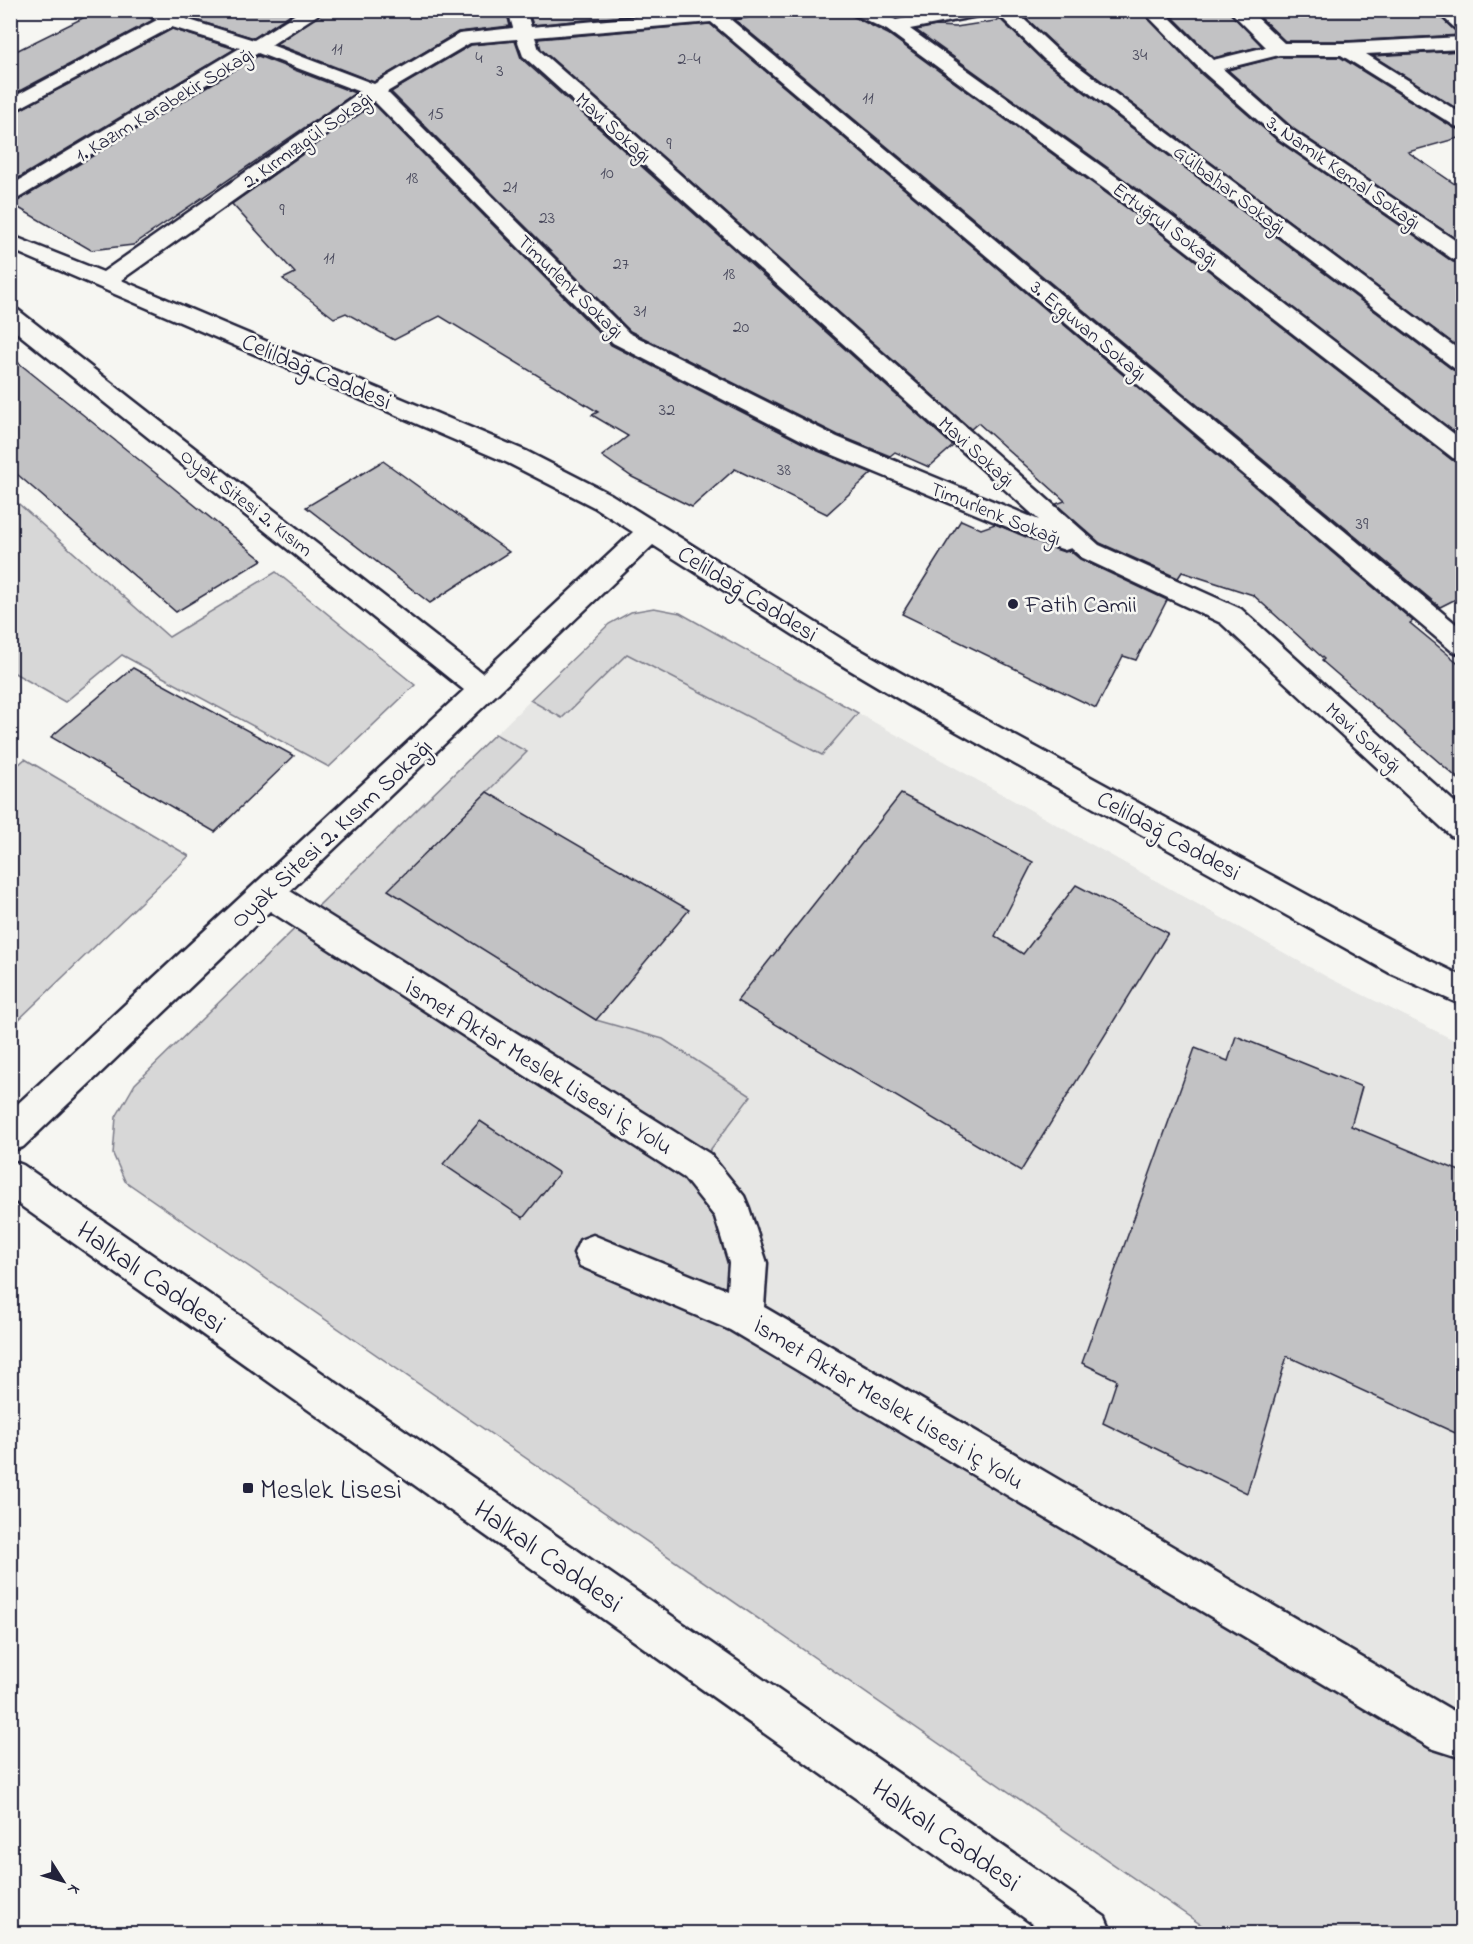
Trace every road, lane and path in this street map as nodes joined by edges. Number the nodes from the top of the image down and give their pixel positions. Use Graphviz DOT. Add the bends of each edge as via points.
graph roads {
  1 [pos="152,10"];
  2 [pos="316,10"];
  3 [pos="749,10"];
  4 [pos="859,10"];
  5 [pos="983,10"];
  6 [pos="1003,10"];
  7 [pos="1151,10"];
  8 [pos="1238,10"];
  9 [pos="1444,10"];
  10 [pos="181,16"];
  11 [pos="715,16"];
  12 [pos="521,21"];
  13 [pos="1462,24"];
  14 [pos="894,26"];
  15 [pos="1462,43"];
  16 [pos="258,47"];
  17 [pos="1279,49"];
  18 [pos="1345,49"];
  19 [pos="1209,67"];
  20 [pos="375,91"];
  21 [pos="10,106"];
  22 [pos="1462,123"];
  23 [pos="10,195"];
  24 [pos="10,241"];
  25 [pos="1462,255"];
  26 [pos="105,281"];
  27 [pos="10,315"];
  28 [pos="1462,363"];
  29 [pos="1462,452"];
  30 [pos="651,531"];
  31 [pos="1090,551"];
  32 [pos="1462,644"];
  33 [pos="483,690"];
  34 [pos="1462,827"];
  35 [pos="268,893"];
  36 [pos="1462,991"];
  37 [pos="10,1135"];
  38 [pos="10,1177"];
  39 [pos="593,1253"];
  40 [pos="744,1317"];
  41 [pos="1462,1736"];
  42 [pos="1088,1934"];
  1 -- 10 [label="street, Timurlenk Sokağı"];
  2 -- 16 [label="street, 1. Kazım Karabekir Sokağı"];
  3 -- 11 [label="street, 2. Kırmızıgül Sokağı"];
  4 -- 14 [label="street, Ertuğrul Sokağı"];
  5 -- 14 [label="street"];
  6 -- 28 [label="street, Gülbahar Sokağı" via="1051,55"];
  7 -- 19 [label="street, 3. Namık Kemal Sokağı"];
  8 -- 17 [label="street"];
  9 -- 13 [label="street"];
  10 -- 16 [label="street, Timurlenk Sokağı"];
  10 -- 21 [label="street"];
  11 -- 12 [label="street, 2. Kırmızıgül Sokağı"];
  11 -- 32 [label="street, 3. Erguvan Sokağı"];
  12 -- 20 [label="street, 2. Kırmızıgül Sokağı" via="466,38"];
  12 -- 31 [label="street, Mavi Sokağı" via="530,52"];
  14 -- 29 [label="street, Ertuğrul Sokağı" via="1159,218"];
  15 -- 18 [label="street"];
  16 -- 20 [label="street, Timurlenk Sokağı"];
  16 -- 23 [label="street, 1. Kazım Karabekir Sokağı"];
  17 -- 18 [label="street"];
  17 -- 19 [label="street"];
  18 -- 22 [label="street"];
  19 -- 25 [label="street, 3. Namık Kemal Sokağı" via="1286,135"];
  20 -- 26 [label="street, 2. Kırmızıgül Sokağı"];
  20 -- 31 [label="street, Timurlenk Sokağı" via="621,339 828,443"];
  24 -- 26 [label="street, Celildağ Caddesi"];
  26 -- 30 [label="street, Celildağ Caddesi" via="517,457 603,501"];
  27 -- 33 [label="street, Oyak Sitesi 2. Kısım"];
  30 -- 33 [label="street, Oyak Sitesi 2. Kısım Sokağı"];
  30 -- 36 [label="street, Celildağ Caddesi" via="919,698 1402,963"];
  31 -- 34 [label="street, Mavi Sokağı" via="1231,616"];
  33 -- 35 [label="street, Oyak Sitesi 2. Kısım Sokağı"];
  35 -- 37 [label="street, Oyak Sitesi 2. Kısım Sokağı"];
  35 -- 40 [label="street, İsmet Aktar Meslek Lisesi İç Yolu" via="698,1166 731,1208 748,1263"];
  38 -- 42 [label="street, Halkalı Caddesi"];
  39 -- 40 [label="street"];
  40 -- 41 [label="street, İsmet Aktar Meslek Lisesi İç Yolu" via="1447,1732"];
}
